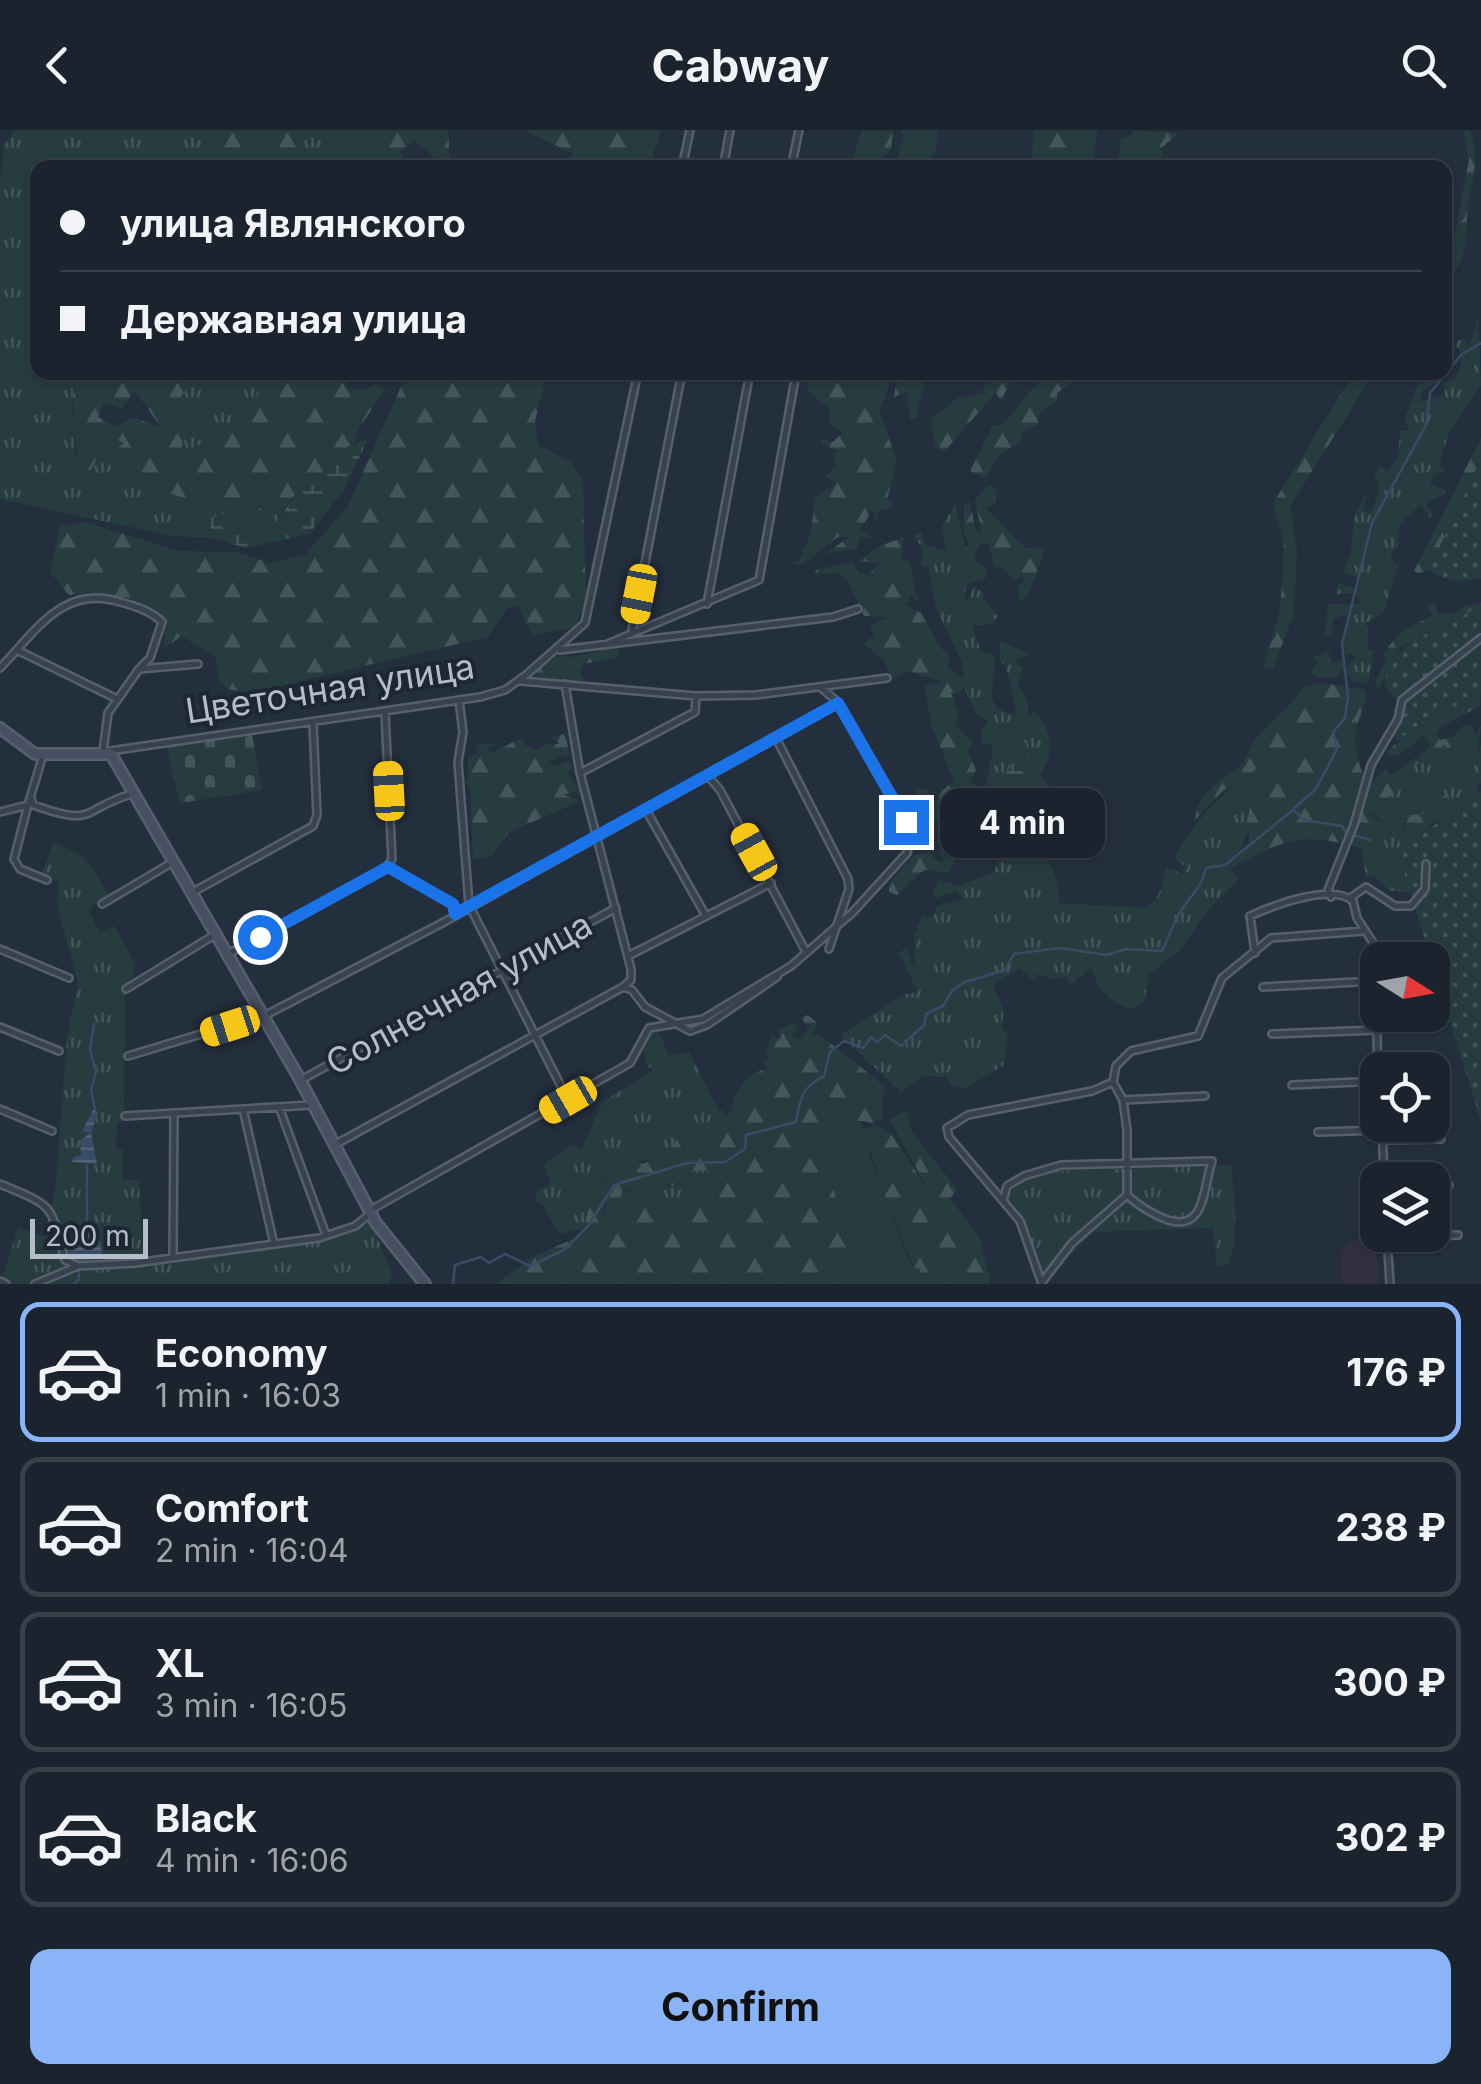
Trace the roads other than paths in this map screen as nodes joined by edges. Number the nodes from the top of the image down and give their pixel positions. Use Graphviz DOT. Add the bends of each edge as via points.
graph roads {
  1 [pos="690,130"];
  2 [pos="730,130"];
  3 [pos="799,130"];
  4 [pos="684,160"];
  5 [pos="724,160"];
  6 [pos="793,160"];
  7 [pos="636,380"];
  8 [pos="680,380"];
  9 [pos="749,380"];
  10 [pos="796,380"];
  11 [pos="707,604"];
  12 [pos="858,609"];
  13 [pos="632,631"];
  14 [pos="1481,638"];
  15 [pos="605,644"];
  16 [pos="17,650"];
  17 [pos="557,650"];
  18 [pos="198,664"];
  19 [pos="0,668"];
  20 [pos="139,670"];
  21 [pos="887,678"];
  22 [pos="518,681"];
  23 [pos="565,684"];
  24 [pos="820,687"];
  25 [pos="696,696"];
  26 [pos="115,698"];
  27 [pos="459,700"];
  28 [pos="838,703"];
  29 [pos="386,711"];
  30 [pos="314,724"];
  31 [pos="0,728"];
  32 [pos="776,738"];
  33 [pos="102,752"];
  34 [pos="42,755"];
  35 [pos="580,772"];
  36 [pos="708,776"];
  37 [pos="135,793"];
  38 [pos="29,801"];
  39 [pos="646,810"];
  40 [pos="0,812"];
  41 [pos="595,837"];
  42 [pos="170,864"];
  43 [pos="1426,864"];
  44 [pos="388,867"];
  45 [pos="47,880"];
  46 [pos="771,883"];
  47 [pos="193,892"];
  48 [pos="486,897"];
  49 [pos="1331,897"];
  50 [pos="1350,898"];
  51 [pos="102,904"];
  52 [pos="469,905"];
  53 [pos="616,908"];
  54 [pos="455,914"];
  55 [pos="706,917"];
  56 [pos="476,919"];
  57 [pos="839,924"];
  58 [pos="1364,930"];
  59 [pos="212,936"];
  60 [pos="1373,942"];
  61 [pos="829,948"];
  62 [pos="0,949"];
  63 [pos="806,953"];
  64 [pos="228,954"];
  65 [pos="1255,954"];
  66 [pos="628,956"];
  67 [pos="503,971"];
  68 [pos="69,978"];
  69 [pos="1360,981"];
  70 [pos="623,986"];
  71 [pos="1262,987"];
  72 [pos="126,989"];
  73 [pos="260,1017"];
  74 [pos="676,1026"];
  75 [pos="0,1027"];
  76 [pos="1360,1031"];
  77 [pos="534,1032"];
  78 [pos="1272,1034"];
  79 [pos="59,1050"];
  80 [pos="128,1056"];
  81 [pos="301,1080"];
  82 [pos="1113,1082"];
  83 [pos="1360,1082"];
  84 [pos="1292,1084"];
  85 [pos="1205,1096"];
  86 [pos="568,1100"];
  87 [pos="1123,1100"];
  88 [pos="314,1105"];
  89 [pos="279,1106"];
  90 [pos="243,1108"];
  91 [pos="0,1110"];
  92 [pos="174,1114"];
  93 [pos="124,1116"];
  94 [pos="1360,1129"];
  95 [pos="52,1131"];
  96 [pos="1318,1132"];
  97 [pos="335,1145"];
  98 [pos="1127,1164"];
  99 [pos="0,1184"];
  100 [pos="1127,1195"];
  101 [pos="1004,1201"];
  102 [pos="368,1214"];
  103 [pos="1450,1235"];
  104 [pos="1458,1235"];
  105 [pos="326,1236"];
  106 [pos="274,1244"];
  107 [pos="1388,1252"];
  108 [pos="174,1255"];
  109 [pos="78,1266"];
  110 [pos="1042,1283"];
  111 [pos="36,1284"];
  112 [pos="425,1284"];
  113 [pos="1390,1284"];
  1 -- 4 [label="street"];
  2 -- 5 [label="street"];
  3 -- 6 [label="street"];
  7 -- 17 [label="street, Цветочная улица" via="585,623"];
  8 -- 13 [label="street"];
  9 -- 11 [label="street"];
  10 -- 11 [label="street" via="759,580"];
  11 -- 13 [label="street"];
  12 -- 15 [label="street"];
  13 -- 15 [label="street"];
  14 -- 49 [label="street" via="1402,700 1371,765"];
  15 -- 17 [label="street"];
  16 -- 19 [label="street, Цветочная улица"];
  16 -- 20 [label="street, Цветочная улица" via="69,601 105,597 162,622"];
  16 -- 26 [label="street"];
  17 -- 22 [label="street, Цветочная улица"];
  18 -- 20 [label="street, Цветочная улица"];
  20 -- 26 [label="street, Цветочная улица"];
  21 -- 24 [label="street"];
  22 -- 23 [label="street"];
  22 -- 27 [label="street, Цветочная улица"];
  23 -- 25 [label="street"];
  23 -- 35 [label="street"];
  24 -- 25 [label="street"];
  24 -- 28 [label="street"];
  25 -- 35 [label="street" via="695,712"];
  26 -- 33 [label="street, Цветочная улица"];
  27 -- 29 [label="street, Цветочная улица"];
  27 -- 52 [label="street"];
  28 -- 32 [label="street"];
  28 -- 57 [label="street" via="910,836 906,852"];
  29 -- 30 [label="street, Цветочная улица"];
  29 -- 44 [label="street"];
  30 -- 33 [label="street, Цветочная улица"];
  30 -- 47 [label="street" via="313,826"];
  31 -- 34 [label="street"];
  32 -- 36 [label="street"];
  32 -- 57 [label="street" via="848,879"];
  33 -- 34 [label="street, Цветочная улица"];
  33 -- 37 [label="street"];
  34 -- 38 [label="street"];
  35 -- 41 [label="street"];
  36 -- 39 [label="street"];
  36 -- 46 [label="street"];
  37 -- 38 [label="street" via="72,818"];
  37 -- 42 [label="street"];
  38 -- 40 [label="street"];
  38 -- 45 [label="street" via="14,860"];
  39 -- 41 [label="street"];
  39 -- 55 [label="street"];
  41 -- 48 [label="street"];
  41 -- 53 [label="street"];
  42 -- 47 [label="street"];
  42 -- 51 [label="street"];
  43 -- 50 [label="street" via="1425,889 1411,906 1395,906 1366,887"];
  44 -- 54 [label="street" via="431,888 453,904"];
  44 -- 64 [label="street"];
  46 -- 55 [label="street"];
  46 -- 63 [label="street"];
  47 -- 59 [label="street"];
  48 -- 52 [label="street"];
  48 -- 56 [label="street"];
  49 -- 50 [label="street"];
  49 -- 65 [label="street" via="1284,901 1250,916"];
  50 -- 58 [label="street"];
  52 -- 54 [label="street"];
  52 -- 56 [label="street"];
  53 -- 66 [label="street"];
  53 -- 67 [label="street, Солнечная улица"];
  54 -- 73 [label="street"];
  55 -- 66 [label="street"];
  56 -- 67 [label="street"];
  57 -- 61 [label="street"];
  57 -- 63 [label="street"];
  58 -- 60 [label="street"];
  58 -- 65 [label="street" via="1271,938"];
  59 -- 64 [label="street"];
  59 -- 72 [label="street"];
  62 -- 68 [label="street"];
  63 -- 74 [label="street" via="703,1019"];
  64 -- 73 [label="street"];
  65 -- 82 [label="street" via="1222,978 1198,1036 1131,1051 1116,1066"];
  66 -- 70 [label="street" via="632,977"];
  67 -- 77 [label="street"];
  67 -- 81 [label="street, Солнечная улица"];
  69 -- 71 [label="street"];
  70 -- 74 [label="street"];
  70 -- 77 [label="street"];
  73 -- 80 [label="street"];
  73 -- 81 [label="street"];
  74 -- 86 [label="street" via="646,1030 630,1063"];
  75 -- 79 [label="street"];
  76 -- 78 [label="street"];
  77 -- 86 [label="street"];
  77 -- 97 [label="street"];
  81 -- 88 [label="street"];
  82 -- 87 [label="street"];
  82 -- 101 [label="street" via="951,1122 949,1138"];
  83 -- 84 [label="street"];
  85 -- 87 [label="street"];
  86 -- 102 [label="street"];
  87 -- 98 [label="street"];
  88 -- 89 [label="street"];
  88 -- 97 [label="street"];
  89 -- 90 [label="street"];
  89 -- 105 [label="street"];
  90 -- 92 [label="street"];
  90 -- 106 [label="street"];
  91 -- 95 [label="street"];
  92 -- 93 [label="street"];
  92 -- 108 [label="street"];
  94 -- 96 [label="street"];
  97 -- 102 [label="street"];
  98 -- 100 [label="street"];
  98 -- 100 [label="street" via="1212,1161 1192,1222 1152,1214"];
  98 -- 101 [label="street" via="1048,1167 1007,1186"];
  99 -- 109 [label="street" via="45,1203 65,1260"];
  100 -- 110 [label="street" via="1072,1243"];
  101 -- 110 [label="street" via="1026,1232"];
  102 -- 105 [label="street"];
  102 -- 112 [label="street"];
  103 -- 104 [label="street"];
  105 -- 106 [label="street"];
  106 -- 108 [label="street"];
  107 -- 113 [label="street"];
  108 -- 109 [label="street"];
  109 -- 111 [label="street"];
}
